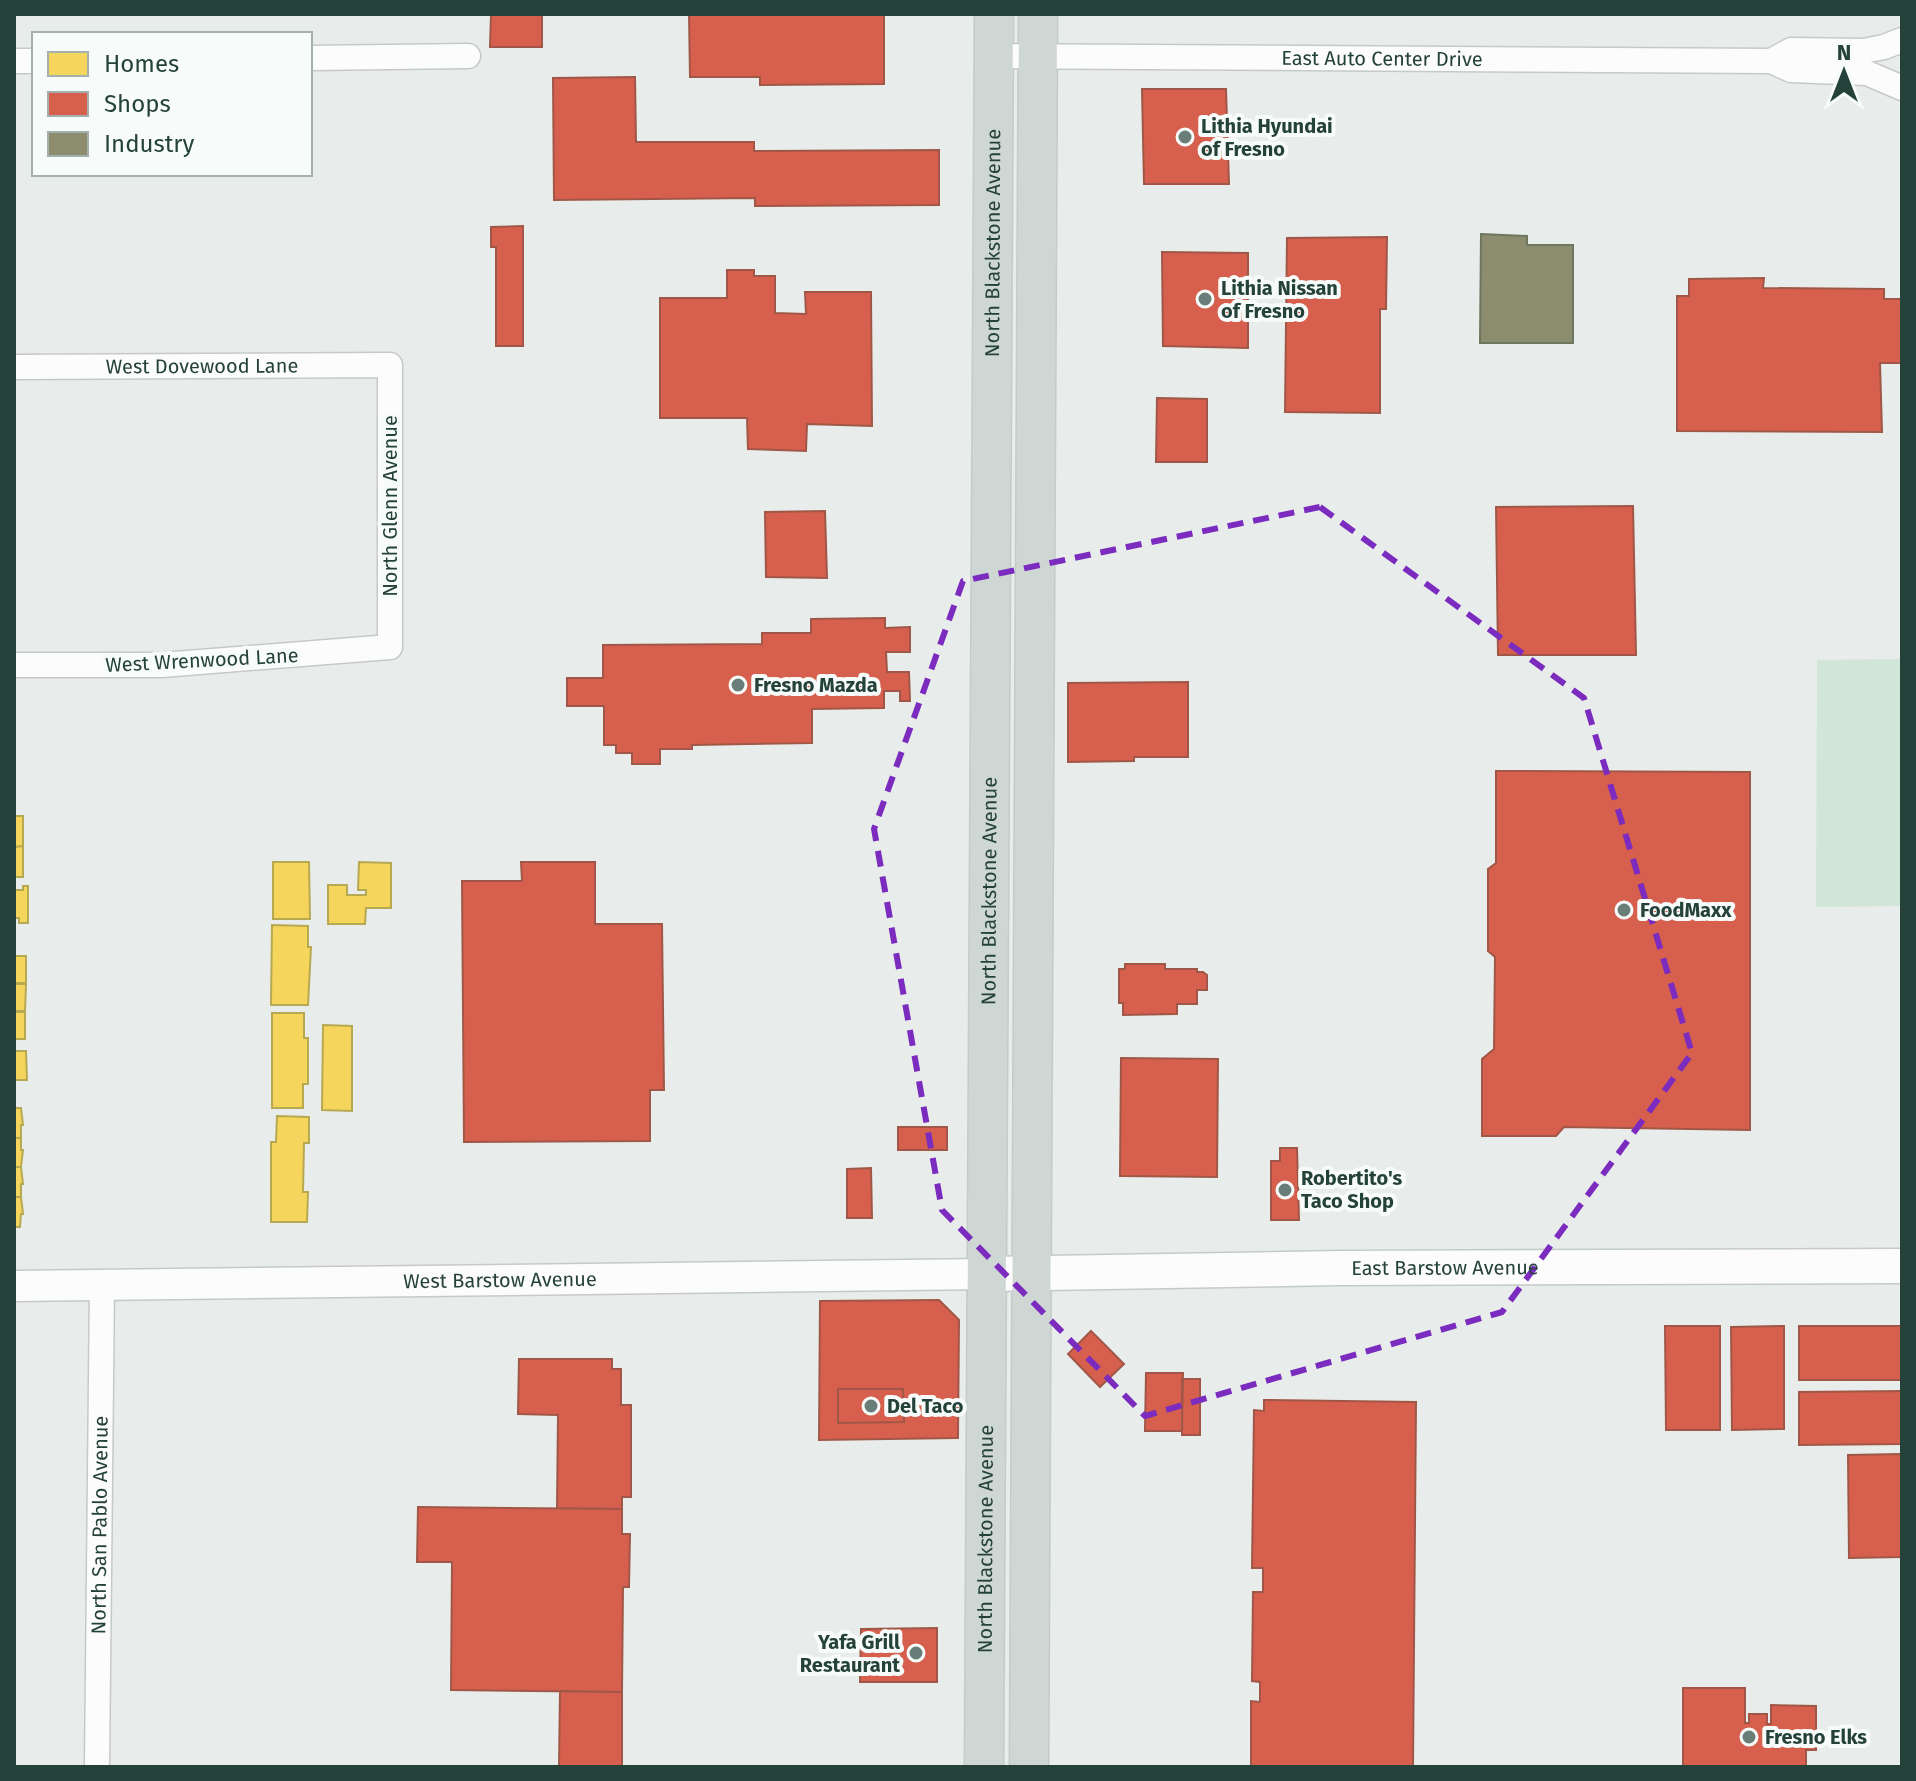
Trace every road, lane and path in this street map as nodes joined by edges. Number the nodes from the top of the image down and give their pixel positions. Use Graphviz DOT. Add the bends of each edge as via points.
graph roads {
  1 [pos="994,14"];
  2 [pos="1038,14"];
  3 [pos="1902,40"];
  4 [pos="468,56"];
  5 [pos="994,56"];
  6 [pos="1038,57"];
  7 [pos="312,58"];
  8 [pos="1771,61"];
  9 [pos="1902,88"];
  10 [pos="390,365"];
  11 [pos="14,367"];
  12 [pos="390,647"];
  13 [pos="14,665"];
  14 [pos="1902,1266"];
  15 [pos="1032,1271"];
  16 [pos="987,1274"];
  17 [pos="102,1284"];
  18 [pos="14,1286"];
  19 [pos="97,1767"];
  20 [pos="984,1767"];
  21 [pos="1029,1767"];
  1 -- 5 [label="main road, North Blackstone Avenue"];
  2 -- 6 [label="main road"];
  3 -- 8 [label="street, East Auto Center Drive" via="1863,51 1791,50"];
  4 -- 7 [label="street"];
  5 -- 6 [label="street, East Auto Center Drive"];
  5 -- 16 [label="main road, North Blackstone Avenue"];
  6 -- 8 [label="street, East Auto Center Drive"];
  6 -- 15 [label="main road"];
  8 -- 9 [label="street, East Auto Center Drive" via="1791,70 1867,73"];
  10 -- 11 [label="street, West Dovewood Lane"];
  10 -- 12 [label="street, North Glenn Avenue"];
  12 -- 13 [label="street, West Wrenwood Lane" via="162,665"];
  14 -- 15 [label="main road, East Barstow Avenue"];
  15 -- 16 [label="main road, East Barstow Avenue"];
  15 -- 21 [label="main road"];
  16 -- 17 [label="street, West Barstow Avenue"];
  16 -- 20 [label="main road, North Blackstone Avenue"];
  17 -- 18 [label="street, West Barstow Avenue"];
  17 -- 19 [label="street, North San Pablo Avenue"];
}
